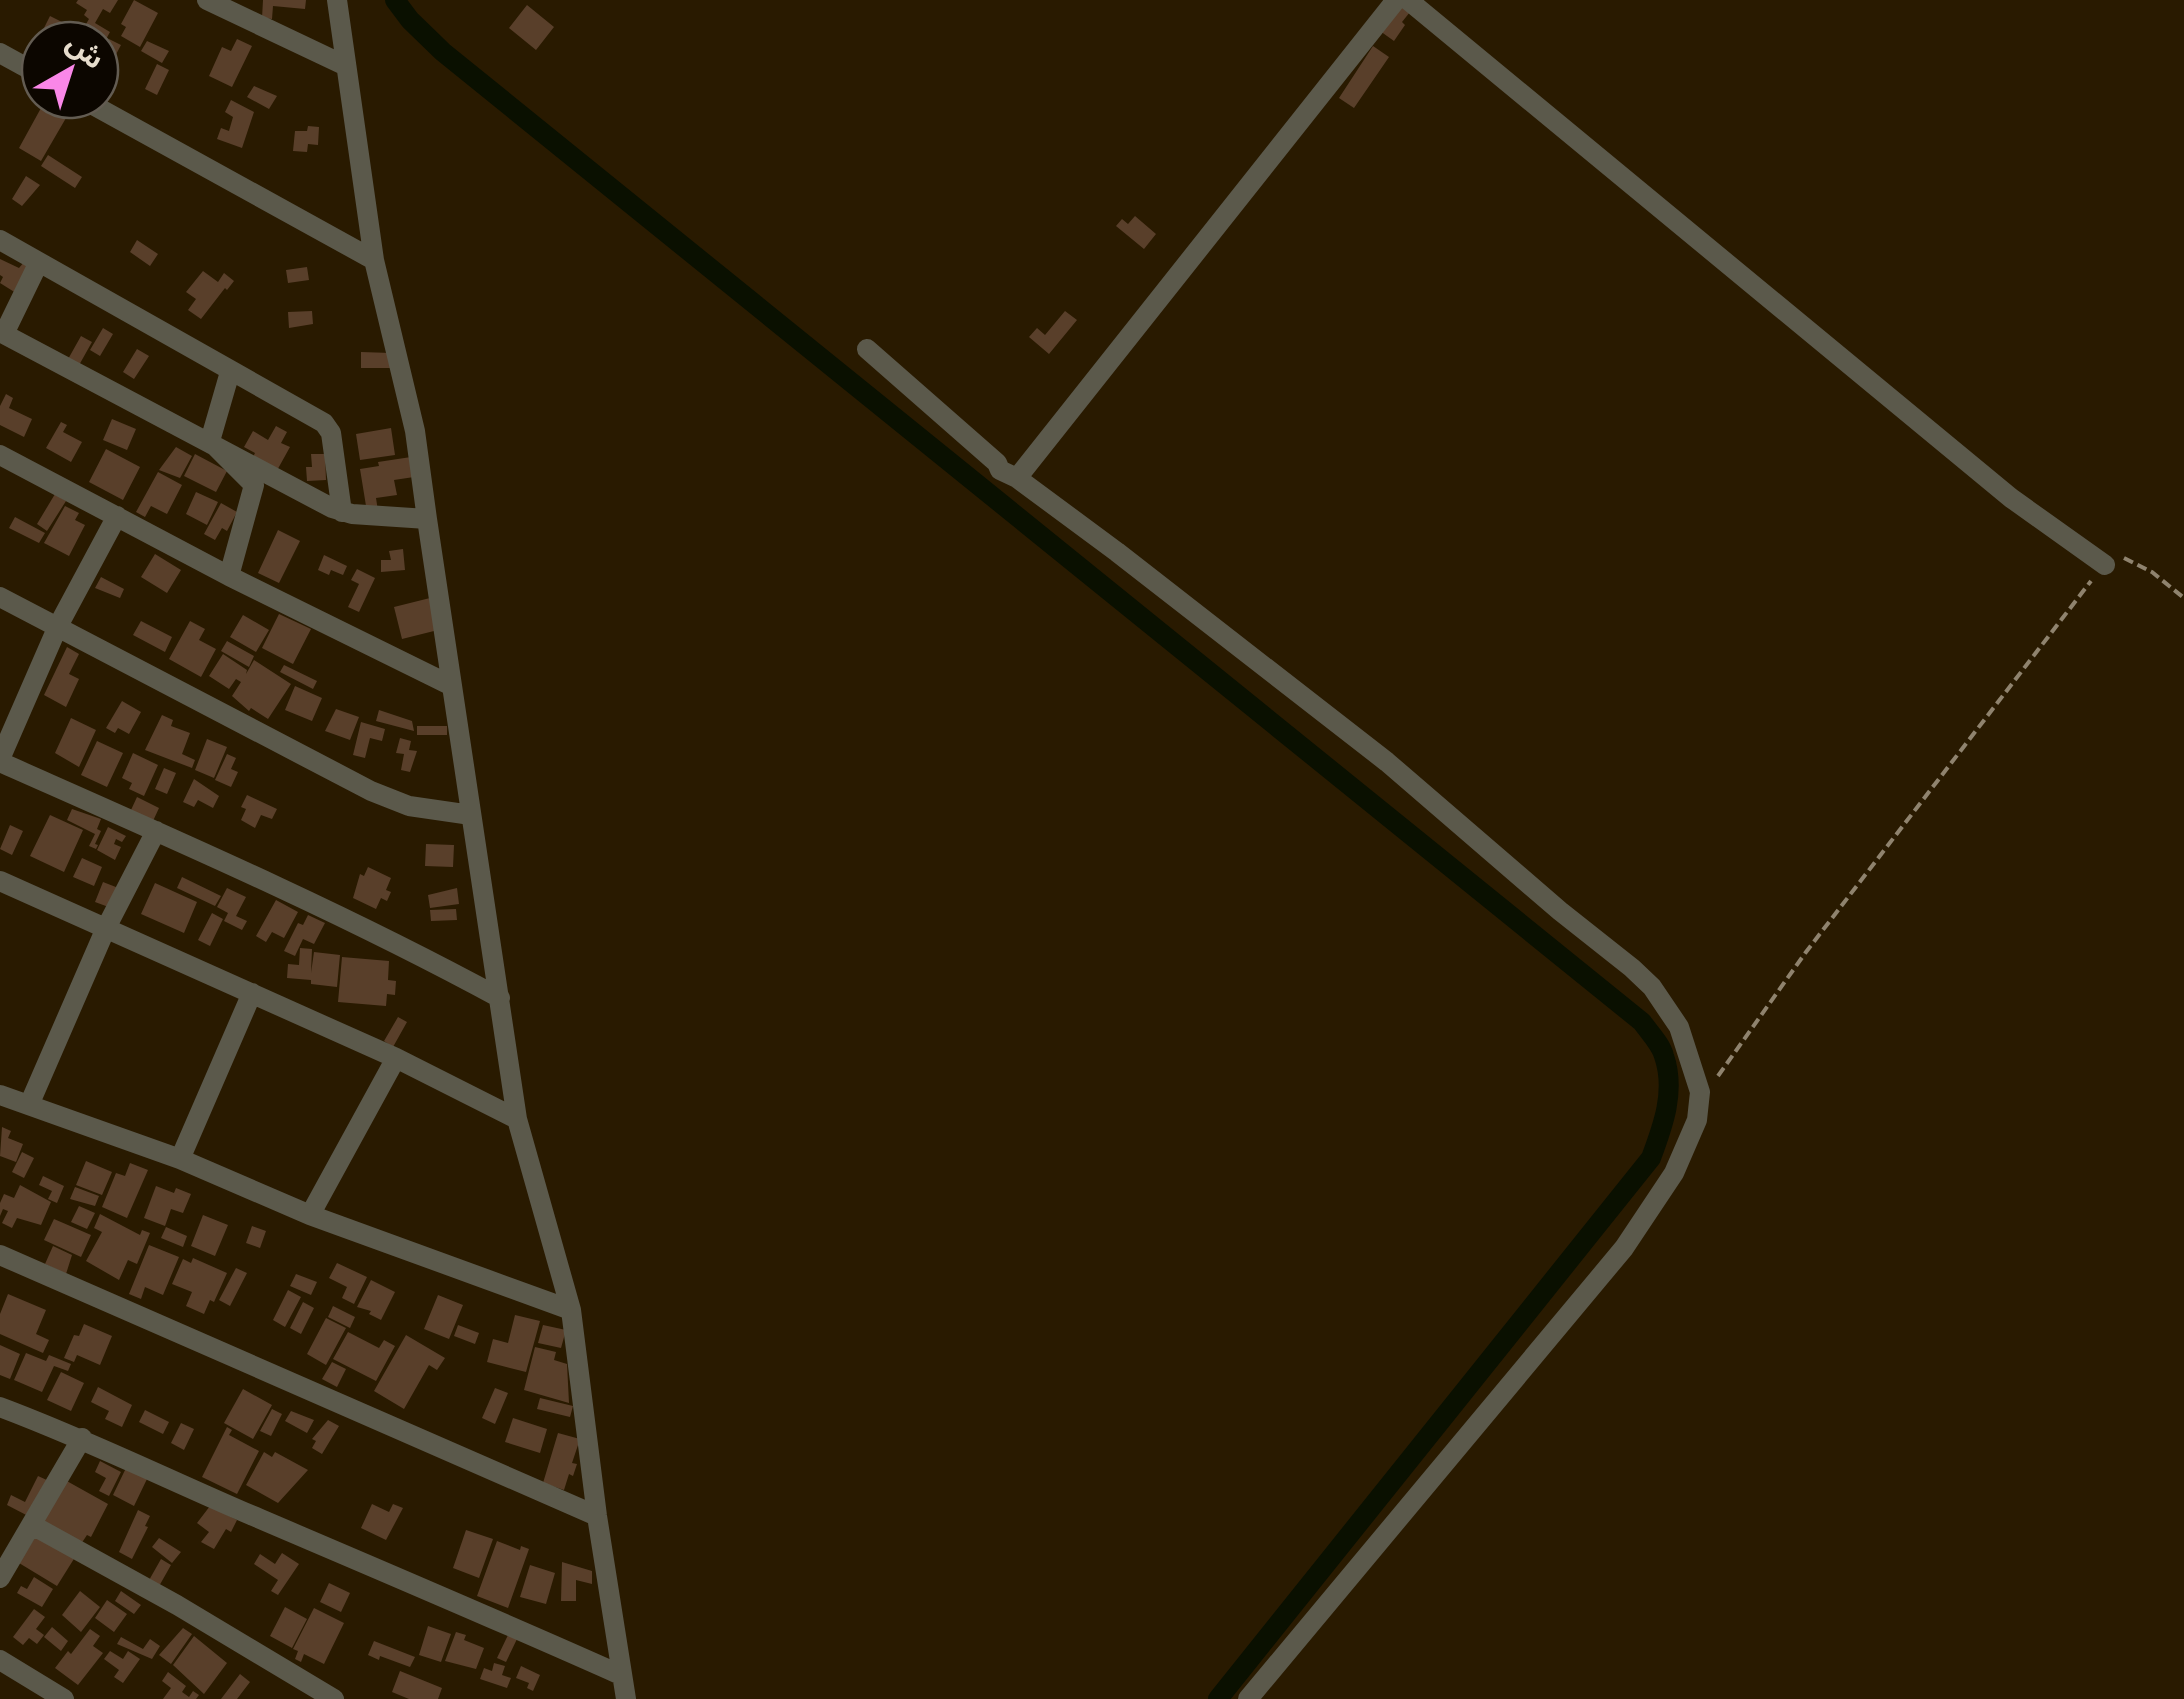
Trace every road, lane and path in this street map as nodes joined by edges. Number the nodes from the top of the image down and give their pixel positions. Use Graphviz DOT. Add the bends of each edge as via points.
graph roads {
  1 [pos="207,0"];
  2 [pos="337,0"];
  3 [pos="1396,0"];
  4 [pos="1408,0"];
  5 [pos="346,66"];
  6 [pos="120,120"];
  7 [pos="0,240"];
  8 [pos="374,260"];
  9 [pos="38,264"];
  10 [pos="2,333"];
  11 [pos="866,349"];
  12 [pos="230,372"];
  13 [pos="210,441"];
  14 [pos="0,456"];
  15 [pos="1017,478"];
  16 [pos="342,512"];
  17 [pos="117,516"];
  18 [pos="427,519"];
  19 [pos="2105,565"];
  20 [pos="229,576"];
  21 [pos="0,597"];
  22 [pos="2184,598"];
  23 [pos="58,626"];
  24 [pos="450,684"];
  25 [pos="0,760"];
  26 [pos="470,814"];
  27 [pos="156,832"];
  28 [pos="0,881"];
  29 [pos="106,928"];
  30 [pos="252,993"];
  31 [pos="500,998"];
  32 [pos="396,1058"];
  33 [pos="0,1095"];
  34 [pos="1700,1100"];
  35 [pos="30,1105"];
  36 [pos="517,1119"];
  37 [pos="180,1160"];
  38 [pos="310,1214"];
  39 [pos="0,1256"];
  40 [pos="571,1310"];
  41 [pos="0,1407"];
  42 [pos="82,1438"];
  43 [pos="597,1516"];
  44 [pos="32,1525"];
  45 [pos="0,1578"];
  46 [pos="0,1660"];
  47 [pos="621,1675"];
  48 [pos="64,1699"];
  49 [pos="334,1699"];
  50 [pos="626,1699"];
  51 [pos="1248,1699"];
  1 -- 5 [label="street"];
  2 -- 5 [label="street"];
  3 -- 15 [label="street"];
  4 -- 19 [label="street" via="2010,498"];
  5 -- 8 [label="street"];
  6 -- 8 [label="street"];
  7 -- 9 [label="street"];
  8 -- 18 [label="street" via="415,431"];
  9 -- 10 [label="street"];
  9 -- 12 [label="street"];
  10 -- 13 [label="street"];
  11 -- 15 [label="street"];
  12 -- 13 [label="street"];
  12 -- 16 [label="street" via="328,426"];
  13 -- 16 [label="street"];
  13 -- 20 [label="street" via="254,484"];
  14 -- 17 [label="street"];
  15 -- 34 [label="street" via="1387,762 1632,968 1678,1027"];
  16 -- 18 [label="street"];
  17 -- 20 [label="street"];
  17 -- 23 [label="street"];
  18 -- 24 [label="street"];
  19 -- 22 [label="path" via="2118,555"];
  19 -- 34 [label="path"];
  20 -- 24 [label="street"];
  21 -- 23 [label="street"];
  23 -- 25 [label="street"];
  23 -- 26 [label="street" via="371,791 409,806"];
  24 -- 26 [label="street"];
  25 -- 27 [label="street"];
  26 -- 31 [label="street"];
  27 -- 29 [label="street"];
  27 -- 31 [label="street" via="401,944"];
  28 -- 29 [label="street"];
  29 -- 30 [label="street"];
  29 -- 35 [label="street"];
  30 -- 32 [label="street"];
  30 -- 37 [label="street"];
  31 -- 36 [label="street"];
  32 -- 36 [label="street"];
  32 -- 38 [label="street"];
  33 -- 35 [label="street"];
  34 -- 51 [label="street" via="1674,1173 1624,1248"];
  35 -- 37 [label="street"];
  36 -- 40 [label="street"];
  37 -- 38 [label="street"];
  38 -- 40 [label="street"];
  39 -- 43 [label="street"];
  40 -- 43 [label="street"];
  41 -- 42 [label="street"];
  42 -- 44 [label="street"];
  42 -- 47 [label="street"];
  43 -- 47 [label="street"];
  44 -- 45 [label="street"];
  44 -- 49 [label="street"];
  46 -- 48 [label="street"];
  47 -- 50 [label="street"];
}
